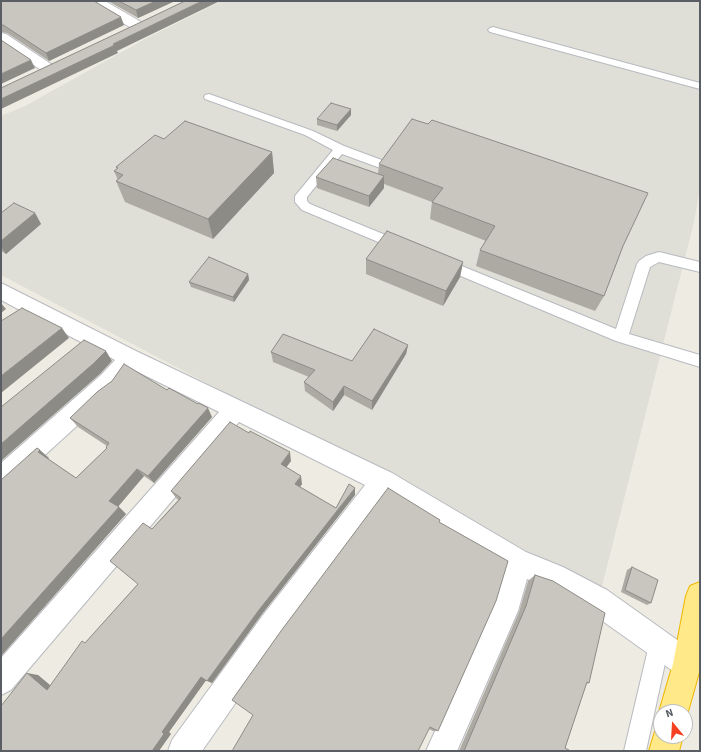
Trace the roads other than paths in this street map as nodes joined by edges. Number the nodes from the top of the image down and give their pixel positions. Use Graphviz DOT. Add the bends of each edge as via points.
graph roads {
  1 [pos="96,1"];
  2 [pos="152,19"];
  3 [pos="138,26"];
  4 [pos="493,30"];
  5 [pos="125,32"];
  6 [pos="2,38"];
  7 [pos="63,62"];
  8 [pos="49,69"];
  9 [pos="35,76"];
  10 [pos="700,86"];
  11 [pos="209,97"];
  12 [pos="340,149"];
  13 [pos="383,165"];
  14 [pos="409,250"];
  15 [pos="431,259"];
  16 [pos="700,267"];
  17 [pos="1,291"];
  18 [pos="621,337"];
  19 [pos="128,357"];
  20 [pos="700,361"];
  21 [pos="236,409"];
  22 [pos="1,479"];
  23 [pos="382,481"];
  24 [pos="518,562"];
  25 [pos="700,596"];
  26 [pos="659,645"];
  27 [pos="687,664"];
  28 [pos="1,680"];
  29 [pos="676,704"];
  30 [pos="183,751"];
  31 [pos="441,751"];
  32 [pos="635,751"];
  1 -- 3 [label="street"];
  2 -- 3 [label="street"];
  3 -- 5 [label="street"];
  4 -- 10 [label="lane"];
  6 -- 8 [label="street"];
  7 -- 8 [label="street"];
  8 -- 9 [label="street"];
  11 -- 12 [label="lane" via="309,133"];
  12 -- 13 [label="lane"];
  12 -- 14 [label="lane" via="301,196 301,202 306,207"];
  15 -- 18 [label="lane"];
  16 -- 18 [label="lane" via="659,257 651,258 644,264"];
  17 -- 19 [label="street" via="21,312 80,344"];
  18 -- 20 [label="lane"];
  19 -- 21 [label="street"];
  19 -- 22 [label="street" via="109,382"];
  21 -- 23 [label="street"];
  21 -- 28 [label="street"];
  23 -- 24 [label="street"];
  23 -- 30 [label="street" via="273,625"];
  24 -- 26 [label="street" via="554,576 597,600"];
  24 -- 31 [label="street" via="504,611"];
  25 -- 27 [label="highway"];
  26 -- 27 [label="street"];
  26 -- 32 [label="lane"];
  27 -- 29 [label="highway"];
}
